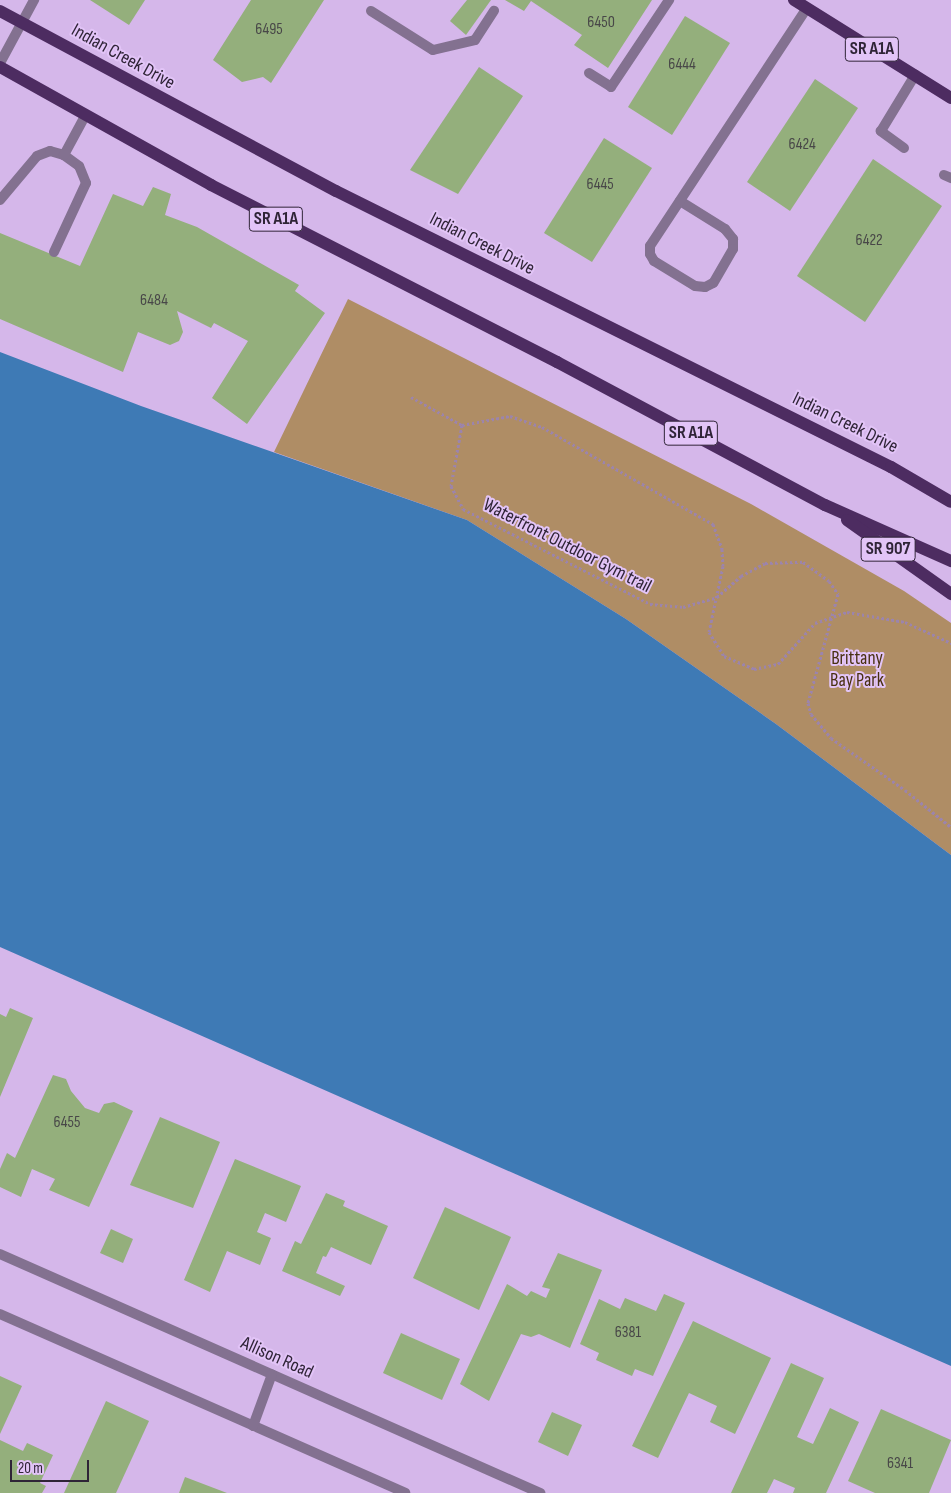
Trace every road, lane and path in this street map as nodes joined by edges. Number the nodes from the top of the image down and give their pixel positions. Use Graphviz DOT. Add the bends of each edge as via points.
graph roads {
  1 [pos="34,0"];
  2 [pos="669,0"];
  3 [pos="794,0"];
  4 [pos="807,8"];
  5 [pos="0,11"];
  6 [pos="371,11"];
  7 [pos="494,11"];
  8 [pos="21,23"];
  9 [pos="0,65"];
  10 [pos="589,73"];
  11 [pos="915,75"];
  12 [pos="951,98"];
  13 [pos="85,116"];
  14 [pos="904,148"];
  15 [pos="64,155"];
  16 [pos="0,200"];
  17 [pos="680,201"];
  18 [pos="54,252"];
  19 [pos="410,397"];
  20 [pos="462,425"];
  21 [pos="951,502"];
  22 [pos="825,504"];
  23 [pos="951,561"];
  24 [pos="951,594"];
  25 [pos="717,597"];
  26 [pos="832,617"];
  27 [pos="951,643"];
  28 [pos="951,827"];
  29 [pos="0,1254"];
  30 [pos="0,1314"];
  31 [pos="272,1374"];
  32 [pos="253,1426"];
  33 [pos="405,1493"];
  34 [pos="540,1493"];
  1 -- 8 [label="street"];
  2 -- 10 [label="street" via="611,87"];
  3 -- 4 [label="main road, SR A1A"];
  4 -- 11 [label="main road, SR A1A"];
  4 -- 17 [label="street"];
  5 -- 8 [label="main road, Indian Creek Drive"];
  6 -- 7 [label="street" via="433,50 475,40"];
  8 -- 9 [label="street"];
  8 -- 21 [label="main road, Indian Creek Drive" via="336,191 883,463"];
  9 -- 13 [label="main road, SR A1A"];
  11 -- 12 [label="main road, SR A1A"];
  11 -- 14 [label="street" via="881,131"];
  13 -- 15 [label="street"];
  13 -- 22 [label="main road, SR A1A"];
  15 -- 16 [label="street" via="50,151 37,156"];
  15 -- 18 [label="street" via="79,166 86,183"];
  17 -- 17 [label="street" via="725,229 733,238 734,249 712,283 705,287 695,286 654,261 650,254 650,246"];
  19 -- 20 [label="path"];
  20 -- 25 [label="path" via="510,416 542,427 713,524 722,549 723,566"];
  20 -- 25 [label="path, Waterfront Outdoor Gym trail" via="451,486 463,509 650,604 683,607"];
  22 -- 23 [label="main road, SR A1A"];
  22 -- 24 [label="main road, SR 907"];
  25 -- 26 [label="path, Waterfront Outdoor Gym trail" via="741,576 765,563 803,562 829,581 838,594"];
  25 -- 26 [label="path" via="709,632 724,656 754,669 778,664 815,623"];
  26 -- 27 [label="path" via="847,612 905,622"];
  26 -- 28 [label="path, Waterfront Outdoor Gym trail" via="808,704 811,714 831,738"];
  29 -- 31 [label="street, Allison Road"];
  30 -- 32 [label="street"];
  31 -- 32 [label="street"];
  31 -- 34 [label="street, Allison Road"];
  32 -- 33 [label="street"];
}
